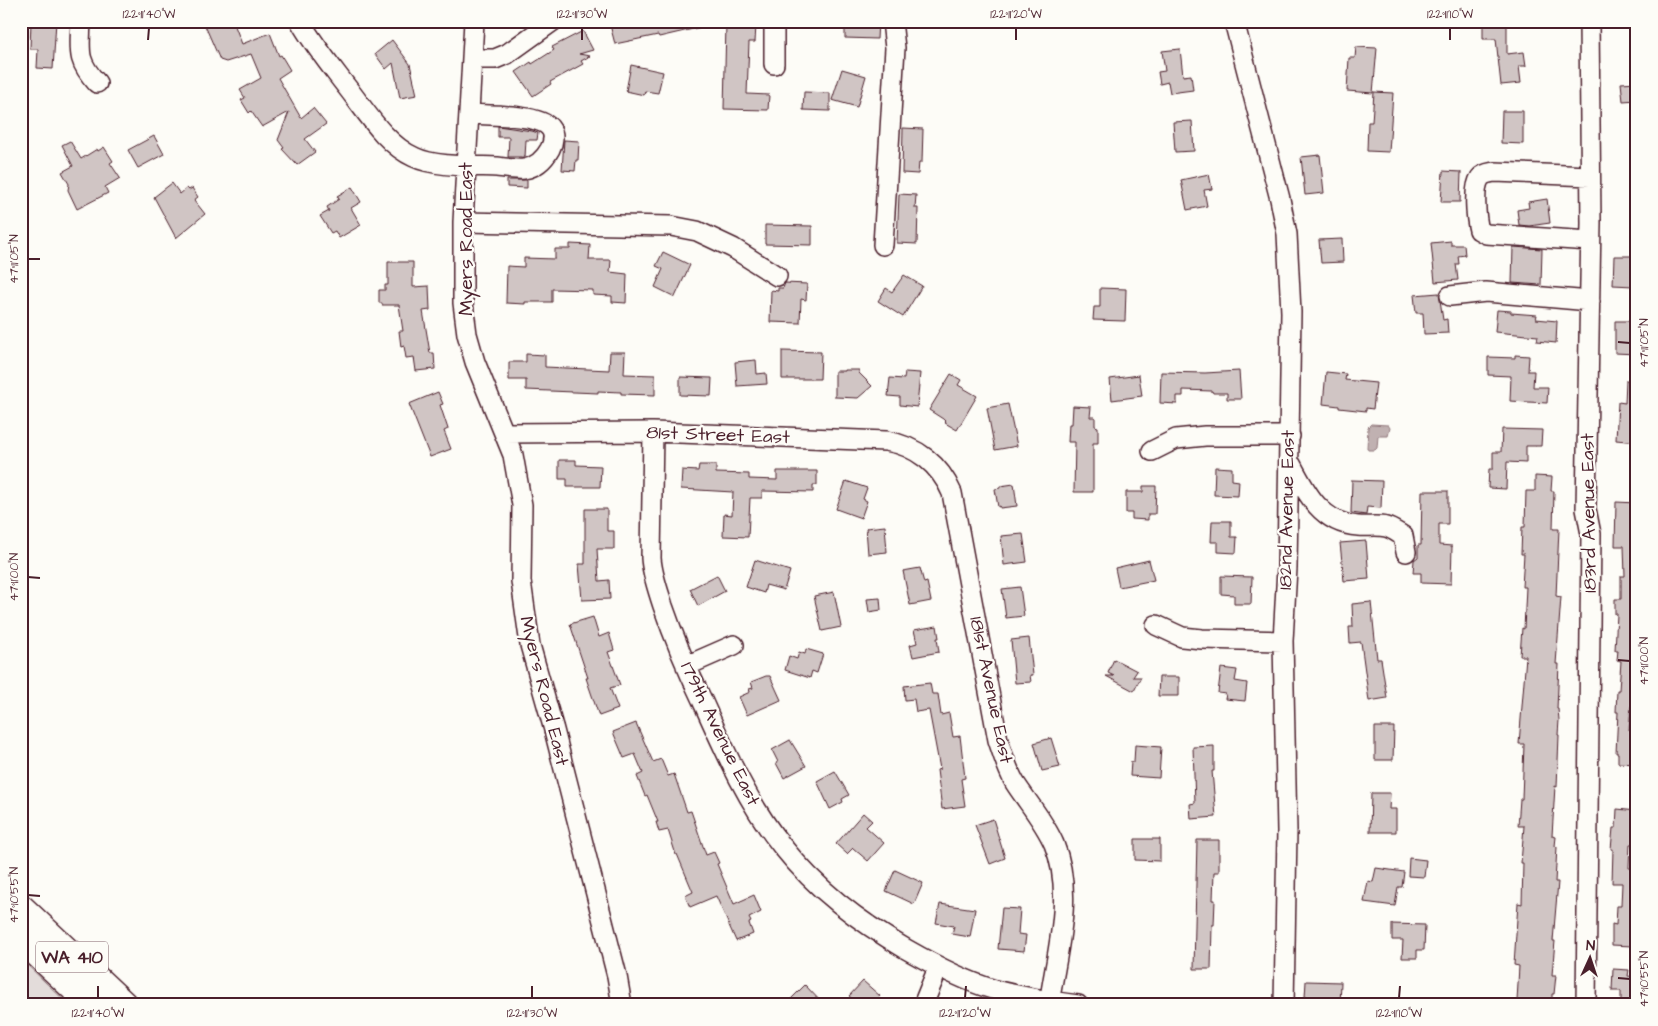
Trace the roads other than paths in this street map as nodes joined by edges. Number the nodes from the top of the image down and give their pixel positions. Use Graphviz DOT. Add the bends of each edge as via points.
graph roads {
  1 [pos="81,21"];
  2 [pos="300,21"];
  3 [pos="474,21"];
  4 [pos="553,21"];
  5 [pos="774,21"];
  6 [pos="892,21"];
  7 [pos="1234,21"];
  8 [pos="1589,21"];
  9 [pos="472,59"];
  10 [pos="774,64"];
  11 [pos="97,83"];
  12 [pos="469,114"];
  13 [pos="466,165"];
  14 [pos="1590,176"];
  15 [pos="464,222"];
  16 [pos="1590,241"];
  17 [pos="883,245"];
  18 [pos="777,276"];
  19 [pos="1450,296"];
  20 [pos="1590,301"];
  21 [pos="653,432"];
  22 [pos="504,433"];
  23 [pos="1290,436"];
  24 [pos="1152,451"];
  25 [pos="928,459"];
  26 [pos="1289,460"];
  27 [pos="1406,552"];
  28 [pos="1156,625"];
  29 [pos="1283,641"];
  30 [pos="734,645"];
  31 [pos="686,666"];
  32 [pos="21,909"];
  33 [pos="21,937"];
  34 [pos="938,968"];
  35 [pos="1049,1003"];
  36 [pos="93,1005"];
  37 [pos="123,1005"];
  38 [pos="622,1005"];
  39 [pos="922,1005"];
  40 [pos="1078,1005"];
  41 [pos="1284,1005"];
  42 [pos="1586,1005"];
  1 -- 11 [label="street" via="81,61"];
  2 -- 13 [label="street" via="381,131 400,149 422,160"];
  3 -- 9 [label="street, Myers Road East"];
  4 -- 9 [label="street" via="506,54 495,59"];
  5 -- 10 [label="street"];
  6 -- 17 [label="street" via="895,48"];
  7 -- 23 [label="street, 182nd Avenue East" via="1287,234 1291,312"];
  8 -- 14 [label="street, 183rd Avenue East"];
  9 -- 12 [label="street, Myers Road East"];
  12 -- 13 [label="street, Myers Road East"];
  12 -- 13 [label="street" via="540,121 548,124 553,135 547,155 538,164 524,169"];
  13 -- 15 [label="street, Myers Road East"];
  14 -- 16 [label="street, 183rd Avenue East"];
  14 -- 16 [label="street" via="1485,174 1477,188 1476,218 1480,230 1486,234"];
  15 -- 18 [label="street" via="671,226 697,231 733,248"];
  15 -- 22 [label="street, Myers Road East" via="467,334"];
  16 -- 20 [label="street, 183rd Avenue East"];
  19 -- 20 [label="street" via="1486,292"];
  20 -- 42 [label="street, 183rd Avenue East" via="1586,510 1591,534"];
  21 -- 22 [label="street, 81st Street East"];
  21 -- 25 [label="street, 81st Street East" via="886,441"];
  21 -- 31 [label="street, 179th Avenue East" via="652,568"];
  22 -- 38 [label="street, Myers Road East" via="520,486 521,580 530,645"];
  23 -- 24 [label="street" via="1176,438"];
  23 -- 26 [label="street, 182nd Avenue East"];
  25 -- 35 [label="street, 181st Avenue East" via="946,480 952,493 998,740 1008,770 1048,832 1060,862 1063,904"];
  26 -- 27 [label="street" via="1305,491 1321,511 1337,522 1386,527 1403,536"];
  26 -- 29 [label="street, 182nd Avenue East"];
  28 -- 29 [label="street" via="1182,637"];
  29 -- 41 [label="street, 182nd Avenue East" via="1287,831"];
  30 -- 31 [label="street"];
  31 -- 34 [label="street, 179th Avenue East" via="731,764 781,846 846,911"];
  32 -- 37 [label="highway, WA 410"];
  33 -- 36 [label="highway, WA 410"];
  34 -- 35 [label="street, 179th Avenue East" via="979,985"];
  34 -- 39 [label="street"];
  35 -- 40 [label="street, 179th Avenue East"];
}
